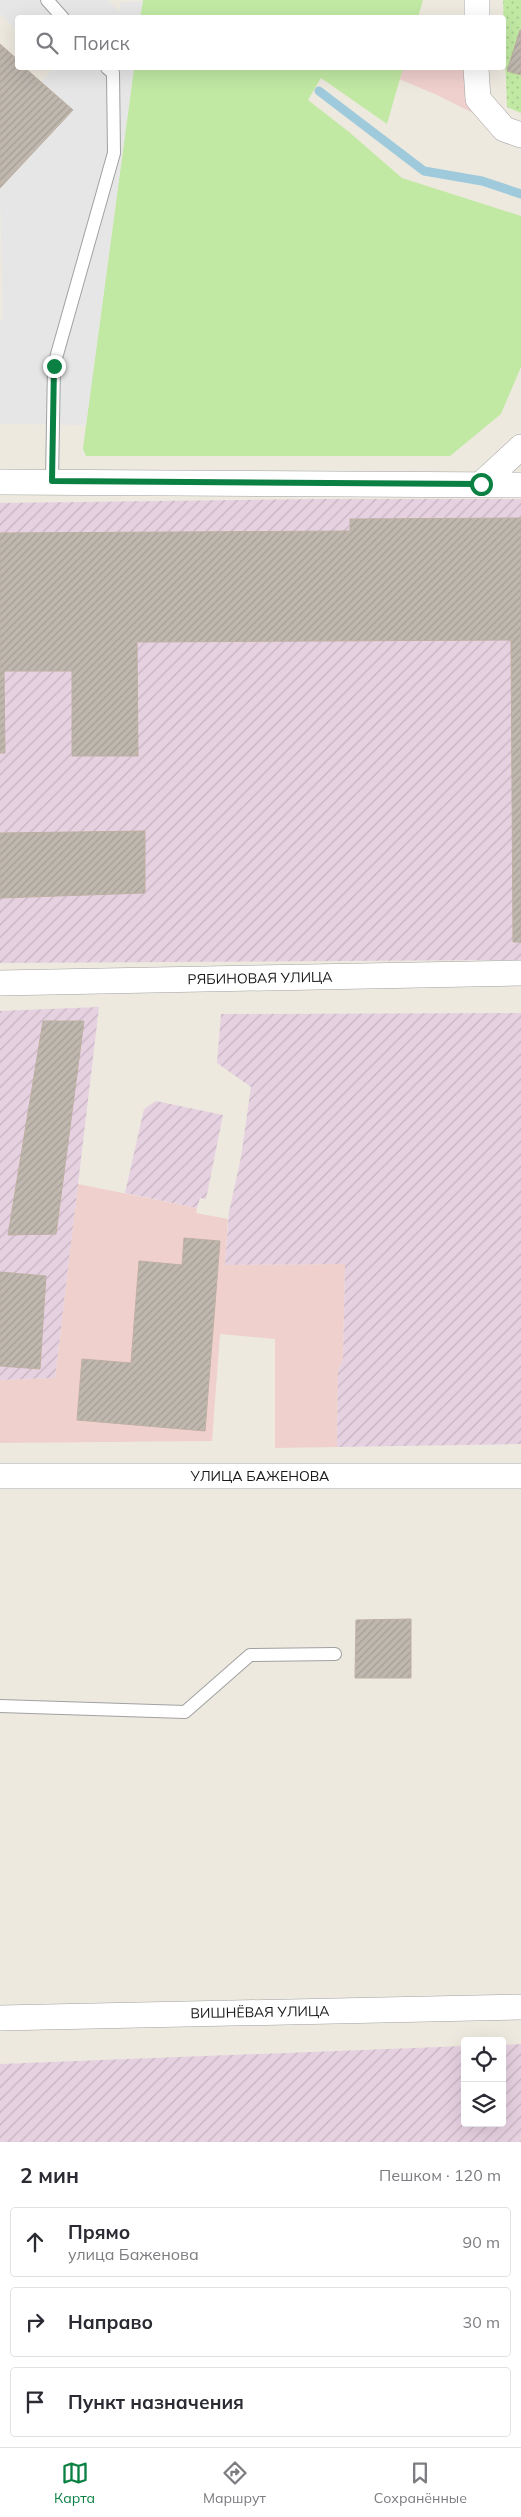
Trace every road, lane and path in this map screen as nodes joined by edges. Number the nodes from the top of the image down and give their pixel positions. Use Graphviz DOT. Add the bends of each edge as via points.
graph roads {
  1 [pos="47,0"];
  2 [pos="477,0"];
  3 [pos="60,15"];
  4 [pos="477,15"];
  5 [pos="109,70"];
  6 [pos="476,70"];
  7 [pos="521,135"];
  8 [pos="521,447"];
  9 [pos="52,481"];
  10 [pos="0,482"];
  11 [pos="481,484"];
  12 [pos="521,485"];
  13 [pos="521,973"];
  14 [pos="0,983"];
  15 [pos="0,1476"];
  16 [pos="521,1476"];
  17 [pos="336,1654"];
  18 [pos="0,1706"];
  19 [pos="521,2007"];
  20 [pos="0,2018"];
  1 -- 3 [label="lane"];
  2 -- 4 [label="street"];
  5 -- 9 [label="lane" via="113,73 114,153 54,366"];
  6 -- 7 [label="street" via="478,99 504,129"];
  8 -- 11 [label="street"];
  9 -- 10 [label="street"];
  9 -- 11 [label="street"];
  11 -- 12 [label="street"];
  13 -- 14 [label="street, РЯБИНОВАЯ УЛИЦА"];
  15 -- 16 [label="street, УЛИЦА БАЖЕНОВА"];
  17 -- 18 [label="lane" via="250,1655 185,1712"];
  19 -- 20 [label="street, ВИШНЁВАЯ УЛИЦА"];
}
